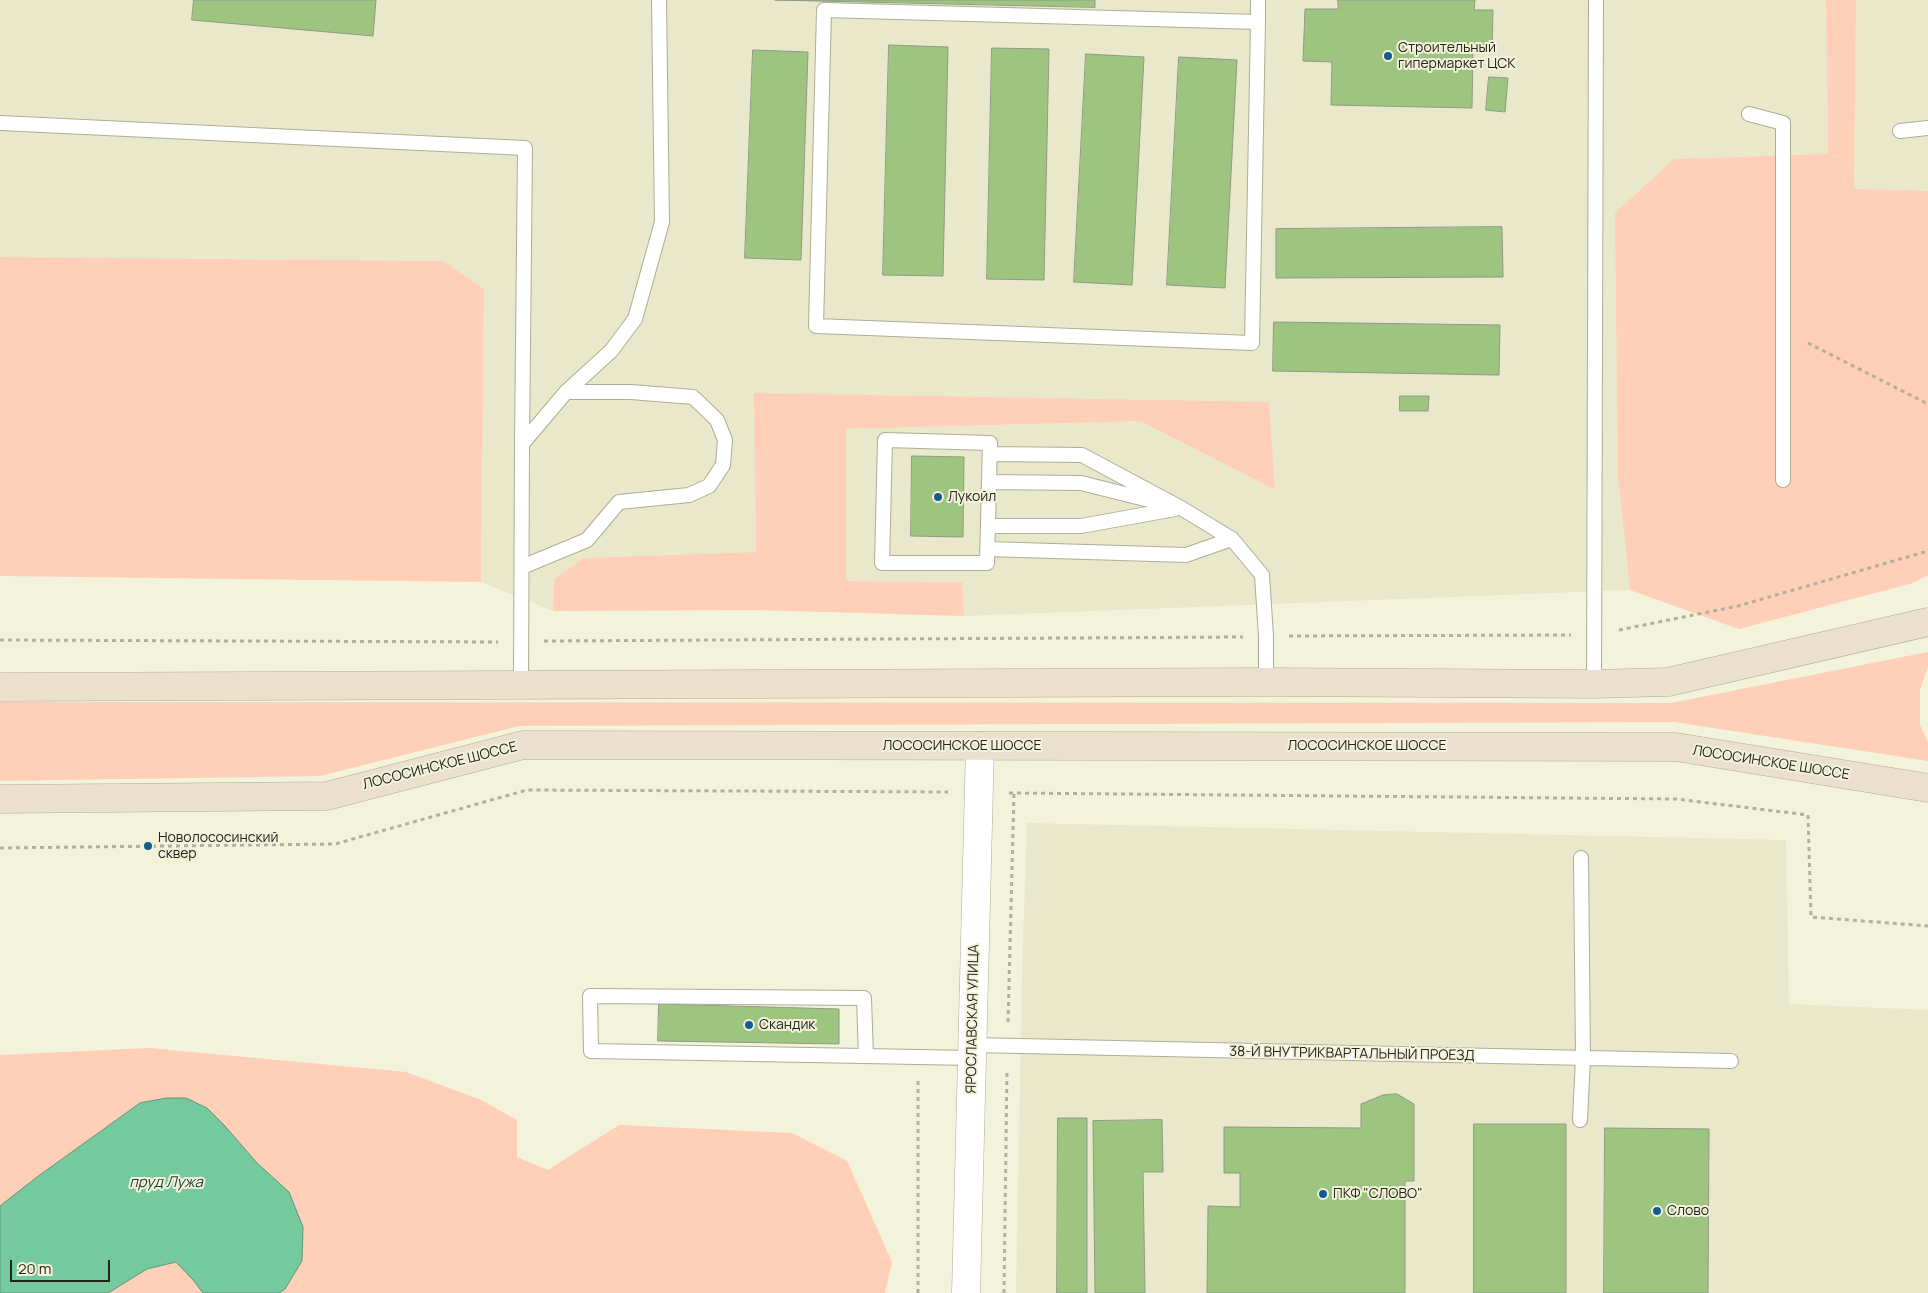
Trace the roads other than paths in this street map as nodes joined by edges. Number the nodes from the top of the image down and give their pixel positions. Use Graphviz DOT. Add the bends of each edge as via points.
graph roads {
  1 [pos="659,0"];
  2 [pos="1258,0"];
  3 [pos="1596,0"];
  4 [pos="1258,22"];
  5 [pos="1750,114"];
  6 [pos="0,123"];
  7 [pos="1928,128"];
  8 [pos="1900,130"];
  9 [pos="566,392"];
  10 [pos="522,444"];
  11 [pos="990,454"];
  12 [pos="1784,480"];
  13 [pos="989,482"];
  14 [pos="1181,508"];
  15 [pos="988,526"];
  16 [pos="1232,538"];
  17 [pos="987,550"];
  18 [pos="522,566"];
  19 [pos="1928,622"];
  20 [pos="1266,682"];
  21 [pos="521,684"];
  22 [pos="1594,684"];
  23 [pos="0,688"];
  24 [pos="980,746"];
  25 [pos="1928,788"];
  26 [pos="0,799"];
  27 [pos="1581,858"];
  28 [pos="972,1052"];
  29 [pos="866,1056"];
  30 [pos="1582,1059"];
  31 [pos="1731,1061"];
  32 [pos="1580,1120"];
  33 [pos="966,1293"];
  1 -- 9 [label="lane" via="662,222 635,319 611,351"];
  2 -- 4 [label="lane"];
  3 -- 22 [label="lane"];
  4 -- 4 [label="lane" via="824,10 816,326 1252,343"];
  5 -- 12 [label="lane" via="1783,123"];
  6 -- 10 [label="lane" via="525,148"];
  7 -- 8 [label="lane"];
  9 -- 10 [label="lane"];
  9 -- 18 [label="lane" via="694,397 716,420 725,440 722,466 709,486 689,495 619,502 587,540"];
  10 -- 18 [label="lane"];
  11 -- 13 [label="lane"];
  11 -- 14 [label="lane" via="1082,455"];
  11 -- 17 [label="lane" via="990,442 885,440 882,562 987,563"];
  13 -- 14 [label="lane" via="1082,483"];
  13 -- 15 [label="lane"];
  14 -- 15 [label="lane" via="1081,526"];
  14 -- 16 [label="lane"];
  15 -- 17 [label="lane"];
  16 -- 17 [label="lane" via="1186,555"];
  16 -- 20 [label="lane" via="1262,575"];
  18 -- 21 [label="lane"];
  19 -- 22 [label="street" via="1668,682"];
  20 -- 21 [label="street"];
  20 -- 22 [label="street"];
  21 -- 23 [label="street"];
  24 -- 25 [label="street, ЛОСОСИНСКОЕ ШОССЕ" via="1676,747"];
  24 -- 26 [label="street, ЛОСОСИНСКОЕ ШОССЕ" via="523,745 327,796"];
  24 -- 28 [label="street, ЯРОСЛАВСКАЯ УЛИЦА"];
  27 -- 30 [label="lane"];
  28 -- 29 [label="lane, 38-Й ВНУТРИКВАРТАЛЬНЫЙ ПРОЕЗД" via="918,1057"];
  28 -- 30 [label="lane, 38-Й ВНУТРИКВАРТАЛЬНЫЙ ПРОЕЗД"];
  28 -- 33 [label="street, ЯРОСЛАВСКАЯ УЛИЦА"];
  29 -- 29 [label="lane, 38-Й ВНУТРИКВАРТАЛЬНЫЙ ПРОЕЗД" via="591,1051 590,996 864,998"];
  30 -- 31 [label="lane, 38-Й ВНУТРИКВАРТАЛЬНЫЙ ПРОЕЗД"];
  30 -- 32 [label="lane"];
}
